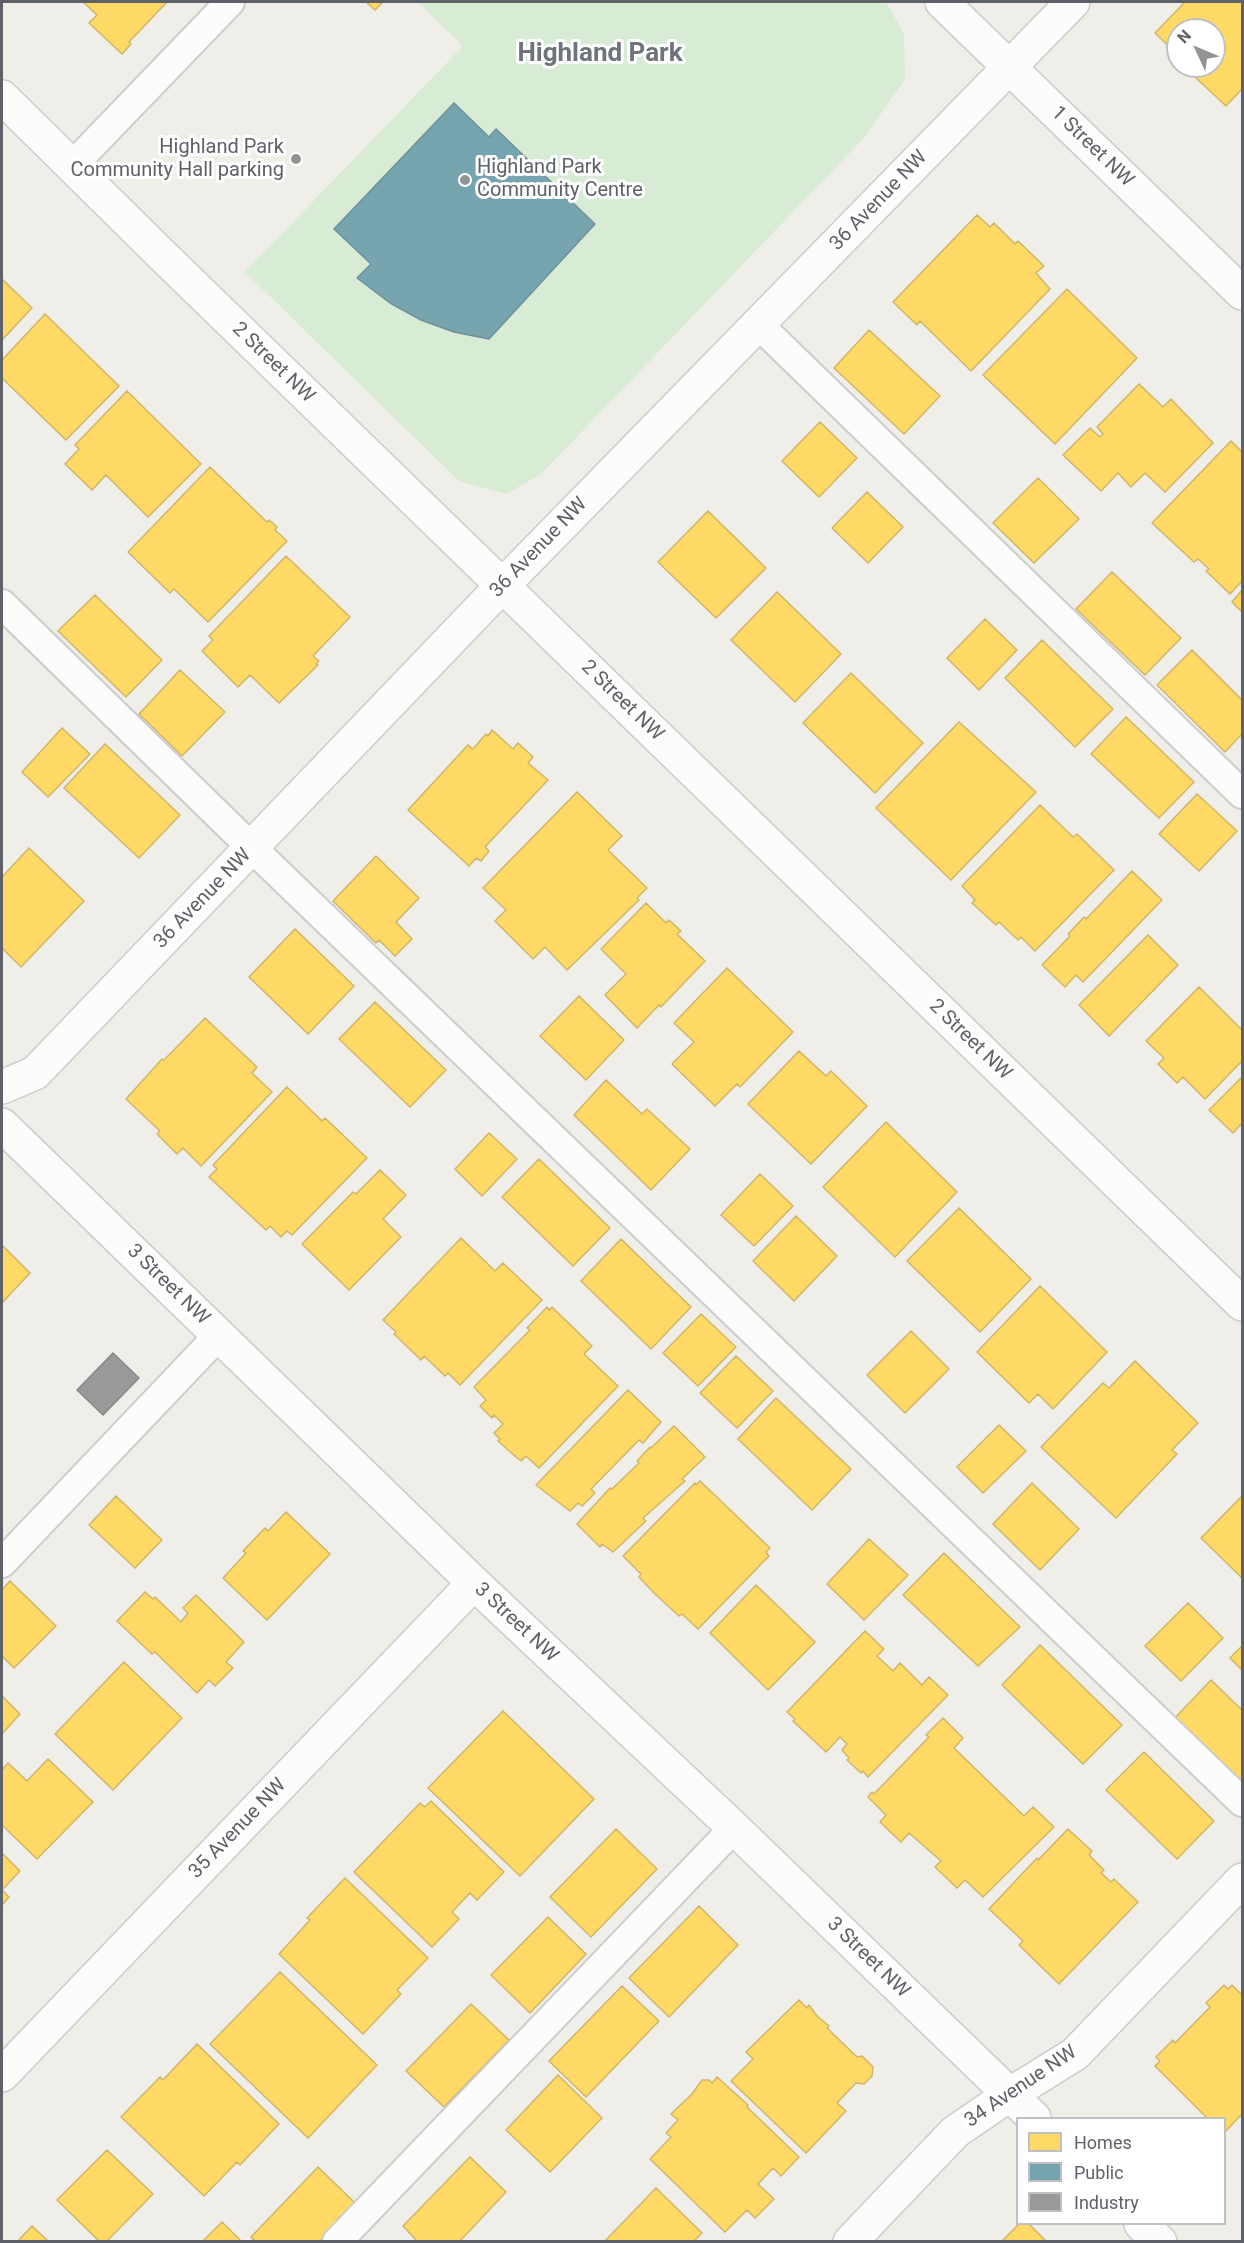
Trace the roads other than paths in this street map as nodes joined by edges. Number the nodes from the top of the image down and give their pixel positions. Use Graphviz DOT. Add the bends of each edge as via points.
graph roads {
  1 [pos="230,2"];
  2 [pos="942,2"];
  3 [pos="1073,2"];
  4 [pos="1009,67"];
  5 [pos="2,97"];
  6 [pos="72,166"];
  7 [pos="1242,293"];
  8 [pos="759,325"];
  9 [pos="503,585"];
  10 [pos="2,604"];
  11 [pos="1242,794"];
  12 [pos="252,848"];
  13 [pos="2,1088"];
  14 [pos="2,1125"];
  15 [pos="1242,1304"];
  16 [pos="219,1335"];
  17 [pos="2,1563"];
  18 [pos="474,1583"];
  19 [pos="1242,1802"];
  20 [pos="734,1828"];
  21 [pos="1242,1880"];
  22 [pos="2,2075"];
  23 [pos="1009,2095"];
  24 [pos="1033,2117"];
  25 [pos="1143,2225"];
  26 [pos="337,2241"];
  27 [pos="850,2241"];
  28 [pos="1160,2241"];
  1 -- 6 [label="lane"];
  2 -- 4 [label="street, 1 Street NW"];
  3 -- 4 [label="street, 36 Avenue NW"];
  4 -- 7 [label="street, 1 Street NW"];
  4 -- 8 [label="street, 36 Avenue NW"];
  5 -- 6 [label="street, 2 Street NW"];
  6 -- 9 [label="street, 2 Street NW"];
  8 -- 9 [label="street, 36 Avenue NW"];
  8 -- 11 [label="lane"];
  9 -- 12 [label="street, 36 Avenue NW"];
  9 -- 15 [label="street, 2 Street NW"];
  10 -- 12 [label="lane"];
  12 -- 13 [label="street, 36 Avenue NW" via="35,1073"];
  12 -- 19 [label="lane"];
  14 -- 16 [label="street, 3 Street NW"];
  16 -- 17 [label="lane"];
  16 -- 18 [label="street, 3 Street NW"];
  18 -- 20 [label="street, 3 Street NW"];
  18 -- 22 [label="street, 35 Avenue NW"];
  20 -- 23 [label="street, 3 Street NW"];
  20 -- 26 [label="lane"];
  21 -- 23 [label="street, 34 Avenue NW" via="1075,2054"];
  23 -- 24 [label="street, 3 Street NW"];
  23 -- 27 [label="street, 34 Avenue NW" via="955,2132"];
  25 -- 28 [label="street"];
}
